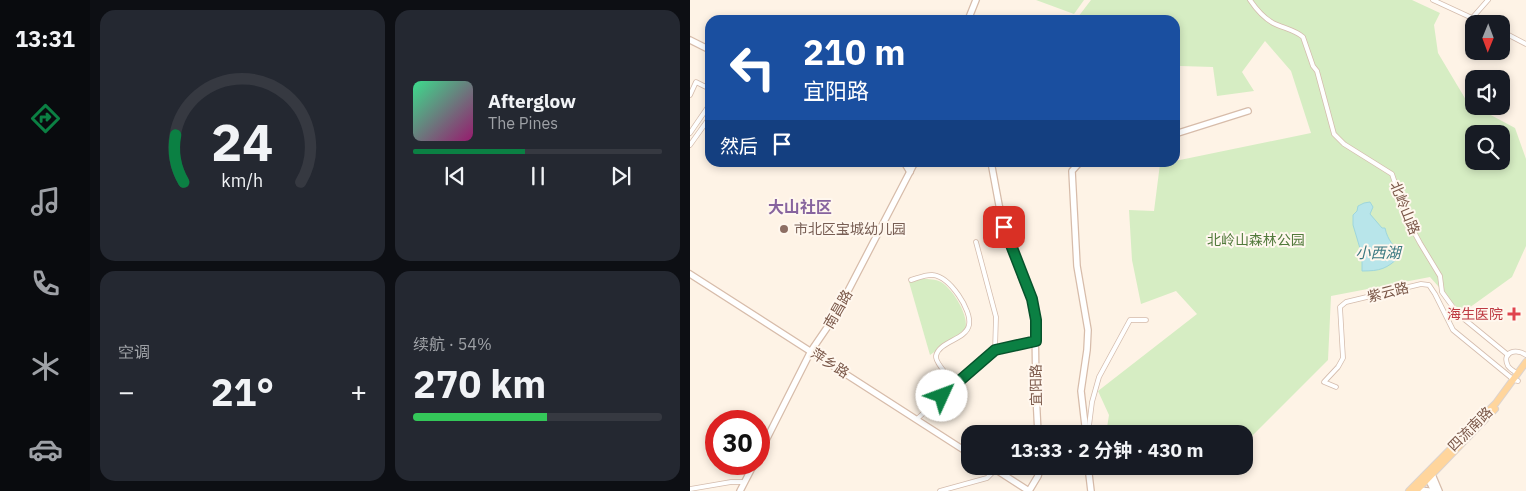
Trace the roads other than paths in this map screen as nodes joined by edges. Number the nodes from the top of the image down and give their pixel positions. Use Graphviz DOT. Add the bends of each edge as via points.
graph roads {
  1 [pos="976,0"];
  2 [pos="1250,0"];
  3 [pos="1433,0"];
  4 [pos="1488,0"];
  5 [pos="970,15"];
  6 [pos="1466,15"];
  7 [pos="1476,15"];
  8 [pos="1510,36"];
  9 [pos="690,40"];
  10 [pos="1526,44"];
  11 [pos="705,48"];
  12 [pos="705,86"];
  13 [pos="690,95"];
  14 [pos="705,111"];
  15 [pos="1248,111"];
  16 [pos="705,124"];
  17 [pos="1180,132"];
  18 [pos="690,133"];
  19 [pos="690,143"];
  20 [pos="907,167"];
  21 [pos="912,167"];
  22 [pos="993,167"];
  23 [pos="1075,167"];
  24 [pos="910,172"];
  25 [pos="976,242"];
  26 [pos="690,274"];
  27 [pos="911,280"];
  28 [pos="1146,320"];
  29 [pos="1036,341"];
  30 [pos="995,350"];
  31 [pos="811,351"];
  32 [pos="1508,355"];
  33 [pos="1526,355"];
  34 [pos="1526,362"];
  35 [pos="1526,370"];
  36 [pos="1517,378"];
  37 [pos="955,384"];
  38 [pos="1336,387"];
  39 [pos="917,419"];
  40 [pos="1038,425"];
  41 [pos="1086,425"];
  42 [pos="1088,425"];
  43 [pos="770,432"];
  44 [pos="961,448"];
  45 [pos="748,475"];
  46 [pos="988,475"];
  47 [pos="1003,475"];
  48 [pos="1038,475"];
  49 [pos="1089,475"];
  50 [pos="1429,475"];
  51 [pos="744,482"];
  52 [pos="690,489"];
  53 [pos="1417,490"];
  54 [pos="740,491"];
  55 [pos="940,491"];
  56 [pos="1029,491"];
  57 [pos="1090,491"];
  58 [pos="1409,491"];
  59 [pos="1429,491"];
  60 [pos="1434,491"];
  61 [pos="1439,491"];
  1 -- 5 [label="street"];
  2 -- 32 [label="street, 北岭山路" via="1268,19 1303,36 1317,71 1334,134 1344,144 1392,174 1407,219 1440,276 1442,292 1458,314"];
  3 -- 6 [label="street"];
  4 -- 7 [label="street"];
  8 -- 10 [label="street"];
  9 -- 11 [label="street"];
  12 -- 13 [label="street" via="696,82"];
  14 -- 18 [label="street"];
  15 -- 17 [label="street"];
  16 -- 19 [label="street"];
  20 -- 24 [label="street"];
  21 -- 24 [label="street, 南昌路"];
  22 -- 29 [label="street, 宜阳路" via="1004,227 1032,299"];
  23 -- 41 [label="street" via="1072,170 1077,266 1088,330 1081,391"];
  24 -- 31 [label="street, 南昌路" via="835,316"];
  25 -- 30 [label="street" via="996,317"];
  26 -- 31 [label="street, 萍乡路"];
  27 -- 37 [label="street" via="928,275 941,277 952,286 969,318 967,330 939,350 936,356 936,361"];
  28 -- 42 [label="street" via="1130,320 1099,376"];
  29 -- 30 [label="street"];
  29 -- 40 [label="street, 宜阳路"];
  30 -- 37 [label="street"];
  31 -- 39 [label="street, 萍乡路"];
  31 -- 43 [label="street, 南昌路"];
  32 -- 33 [label="street" via="1518,351"];
  32 -- 36 [label="street" via="1508,365"];
  34 -- 36 [label="main road, 四流南路"];
  35 -- 36 [label="main road, 四流南路"];
  36 -- 38 [label="street, 紫云路" via="1453,330 1429,285 1421,284 1346,302 1340,307 1343,358 1324,382"];
  36 -- 50 [label="main road, 四流南路"];
  37 -- 39 [label="street"];
  39 -- 44 [label="street, 萍乡路"];
  45 -- 51 [label="street"];
  46 -- 55 [label="street"];
  47 -- 56 [label="street"];
  48 -- 56 [label="street"];
  49 -- 57 [label="street"];
  50 -- 53 [label="main road, 四流南路"];
  50 -- 58 [label="main road, 四流南路"];
  50 -- 60 [label="street"];
  50 -- 61 [label="street"];
  51 -- 52 [label="street"];
  51 -- 54 [label="street"];
  53 -- 59 [label="street"];
}
